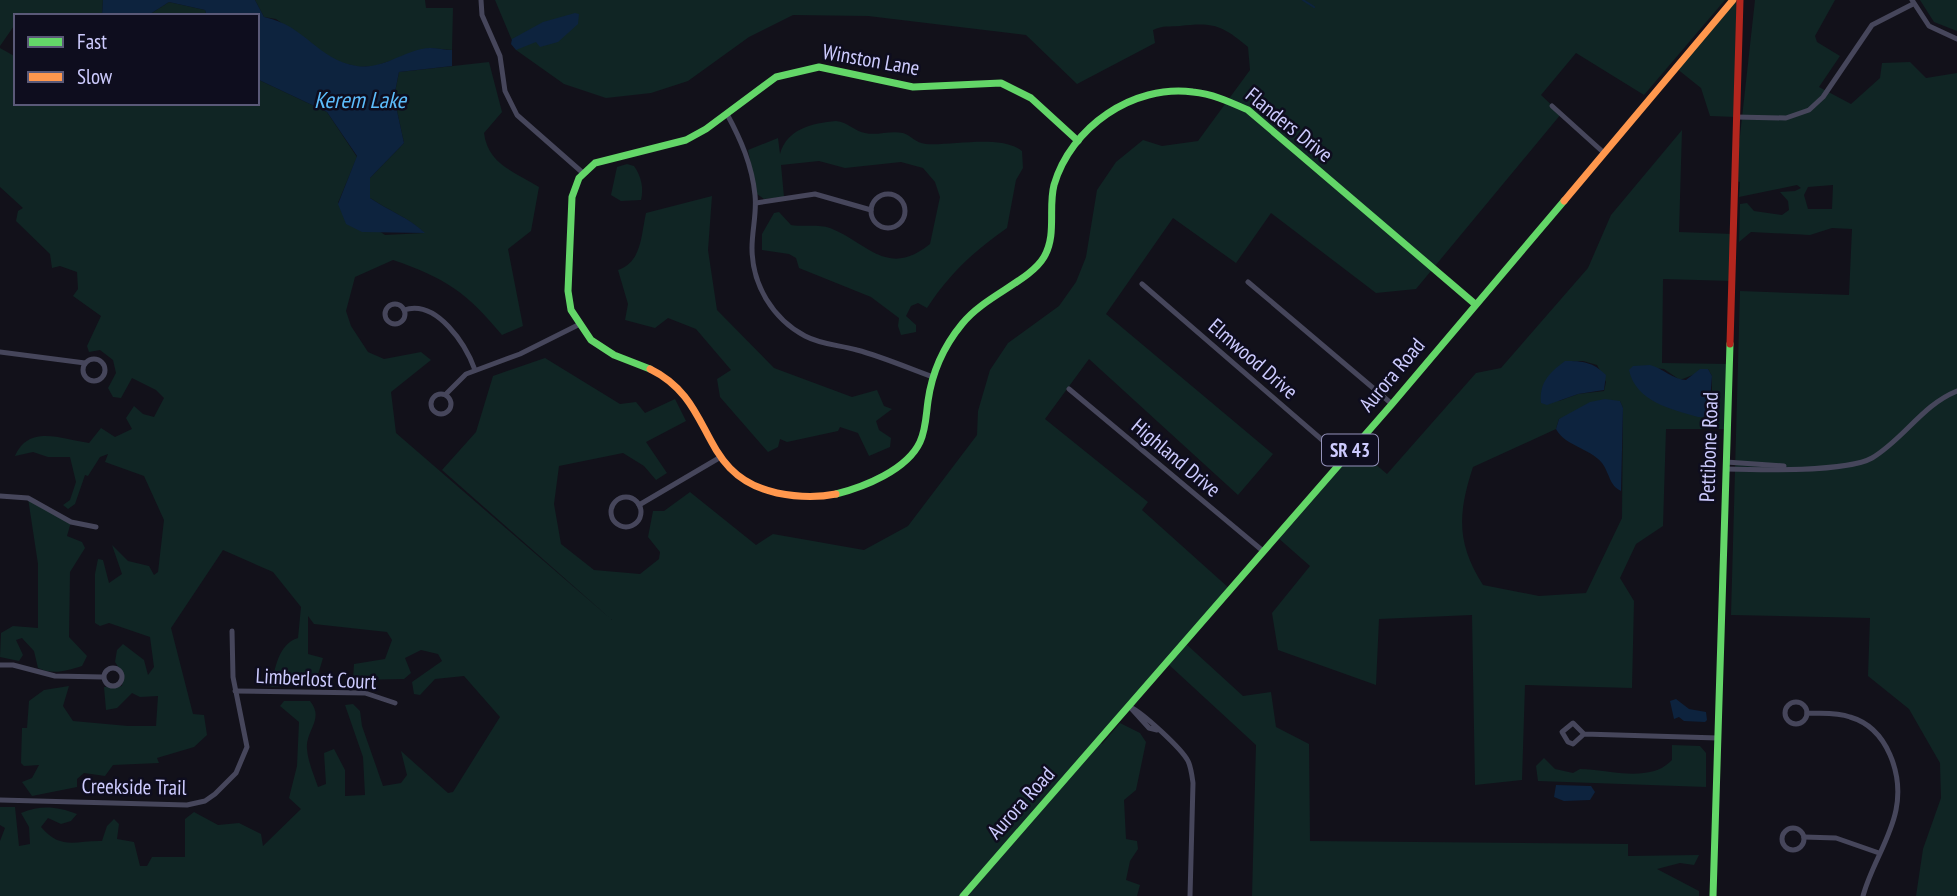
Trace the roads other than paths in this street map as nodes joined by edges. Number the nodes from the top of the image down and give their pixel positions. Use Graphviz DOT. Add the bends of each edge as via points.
graph roads {
  1 [pos="481,0"];
  2 [pos="1733,0"];
  3 [pos="1740,0"];
  4 [pos="1912,2"];
  5 [pos="1957,39"];
  6 [pos="1552,106"];
  7 [pos="727,114"];
  8 [pos="1737,117"];
  9 [pos="1078,141"];
  10 [pos="1603,152"];
  11 [pos="583,173"];
  12 [pos="755,203"];
  13 [pos="871,210"];
  14 [pos="1248,282"];
  15 [pos="1142,284"];
  16 [pos="1475,304"];
  17 [pos="404,310"];
  18 [pos="578,325"];
  19 [pos="0,352"];
  20 [pos="85,363"];
  21 [pos="475,370"];
  22 [pos="933,377"];
  23 [pos="1069,389"];
  24 [pos="1957,391"];
  25 [pos="446,394"];
  26 [pos="1392,404"];
  27 [pos="719,458"];
  28 [pos="1343,458"];
  29 [pos="1726,465"];
  30 [pos="0,496"];
  31 [pos="639,505"];
  32 [pos="96,527"];
  33 [pos="1263,551"];
  34 [pos="232,631"];
  35 [pos="0,665"];
  36 [pos="102,677"];
  37 [pos="235,691"];
  38 [pos="395,703"];
  39 [pos="1130,707"];
  40 [pos="1807,713"];
  41 [pos="1584,734"];
  42 [pos="1718,738"];
  43 [pos="0,800"];
  44 [pos="1804,837"];
  45 [pos="1879,853"];
  46 [pos="963,896"];
  47 [pos="1190,896"];
  48 [pos="1713,896"];
  49 [pos="1863,896"];
  1 -- 11 [label="street" via="484,22 498,48 506,91 517,115"];
  2 -- 10 [label="street, Aurora Road / SR 43"];
  3 -- 8 [label="street, Pettibone Road"];
  4 -- 5 [label="street" via="1929,26"];
  4 -- 8 [label="street" via="1872,25 1824,97 1809,110 1786,118"];
  6 -- 10 [label="street"];
  7 -- 9 [label="street, Winston Lane" via="766,81 800,69 831,67 906,87 941,88 978,81 1009,86 1030,97"];
  7 -- 11 [label="street, Winston Lane" via="685,140 610,156"];
  7 -- 12 [label="street" via="745,150"];
  8 -- 29 [label="street, Pettibone Road"];
  9 -- 16 [label="street, Flanders Drive" via="1118,108 1147,94 1189,89 1223,97 1248,110"];
  9 -- 22 [label="street, Flanders Drive" via="1053,188 1050,243 1042,260 967,319 946,347"];
  10 -- 16 [label="street, Aurora Road / SR 43"];
  11 -- 18 [label="street, Flanders Drive" via="572,199 573,246 566,282"];
  12 -- 13 [label="street" via="815,194"];
  12 -- 22 [label="street" via="755,272 762,293 782,320 809,338 857,349"];
  13 -- 13 [label="street" via="878,225 888,228 899,225 906,210 899,197 888,193 878,197"];
  14 -- 26 [label="street"];
  15 -- 28 [label="street, Elmwood Drive"];
  16 -- 26 [label="street, Aurora Road / SR 43"];
  17 -- 21 [label="street" via="418,309 442,322 459,339"];
  18 -- 21 [label="street"];
  18 -- 27 [label="street, Flanders Drive" via="602,349 646,365 677,386 701,416"];
  19 -- 20 [label="street"];
  20 -- 20 [label="street" via="88,379 103,376 100,360"];
  21 -- 25 [label="street" via="456,380"];
  22 -- 27 [label="street, Flanders Drive" via="924,432 914,453 851,491 814,497 761,488 741,480"];
  23 -- 33 [label="street, Highland Drive"];
  24 -- 29 [label="street" via="1928,407 1873,458 1845,467"];
  25 -- 25 [label="street" via="432,400 437,414 450,410 452,403"];
  26 -- 28 [label="street, Aurora Road / SR 43"];
  27 -- 31 [label="street"];
  28 -- 33 [label="street, Aurora Road / SR 43"];
  29 -- 42 [label="street, Pettibone Road"];
  30 -- 32 [label="street" via="28,498 71,522"];
  31 -- 31 [label="street" via="632,498 618,499 611,511 613,520 631,526 639,519"];
  33 -- 39 [label="street, Aurora Road / SR 43"];
  34 -- 37 [label="street, Creekside Trail"];
  35 -- 36 [label="street" via="55,676"];
  37 -- 38 [label="street, Limberlost Court" via="365,693"];
  37 -- 43 [label="street, Creekside Trail" via="246,733 244,755 236,773 205,802"];
  39 -- 46 [label="street, Aurora Road / SR 43"];
  39 -- 47 [label="street" via="1140,711 1181,751 1191,771"];
  40 -- 40 [label="street" via="1794,723 1785,710 1799,702"];
  40 -- 45 [label="street" via="1851,717 1877,737 1892,757 1897,772 1896,811"];
  41 -- 42 [label="street"];
  42 -- 48 [label="street, Pettibone Road"];
  44 -- 44 [label="street" via="1794,850 1782,839 1790,829"];
  44 -- 45 [label="street" via="1836,838"];
  45 -- 49 [label="street"];
}
